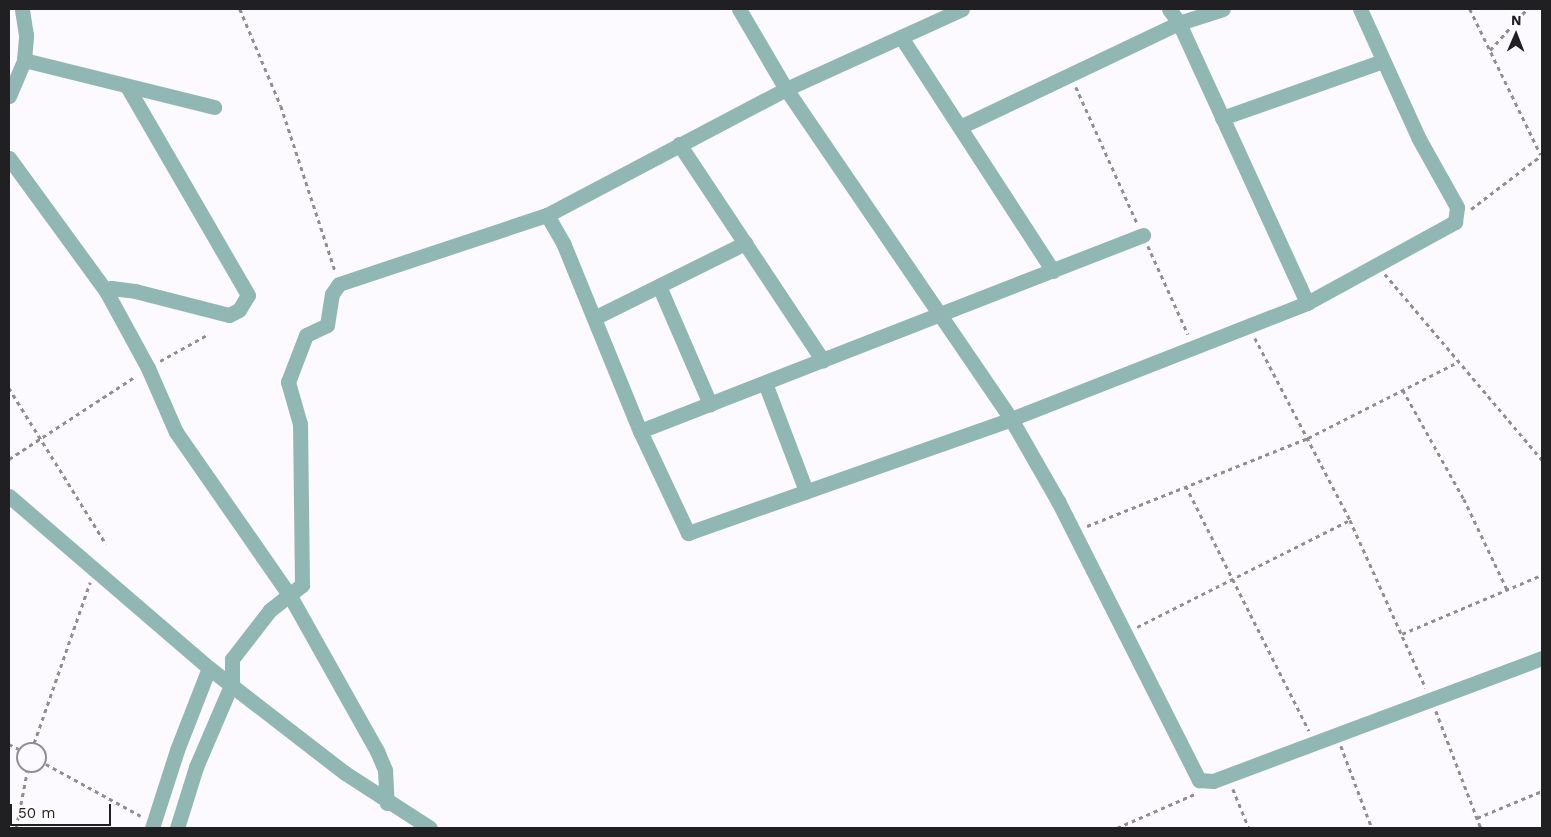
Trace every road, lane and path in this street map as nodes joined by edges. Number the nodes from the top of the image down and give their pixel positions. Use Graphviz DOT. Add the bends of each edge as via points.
graph roads {
  1 [pos="22,9"];
  2 [pos="240,9"];
  3 [pos="739,9"];
  4 [pos="962,9"];
  5 [pos="1169,9"];
  6 [pos="1223,9"];
  7 [pos="1360,9"];
  8 [pos="1470,9"];
  9 [pos="1527,9"];
  10 [pos="1179,23"];
  11 [pos="901,36"];
  12 [pos="1490,50"];
  13 [pos="24,60"];
  14 [pos="1383,61"];
  15 [pos="1070,73"];
  16 [pos="127,86"];
  17 [pos="786,88"];
  18 [pos="9,96"];
  19 [pos="214,107"];
  20 [pos="1222,118"];
  21 [pos="962,126"];
  22 [pos="679,144"];
  23 [pos="1542,155"];
  24 [pos="9,158"];
  25 [pos="1458,212"];
  26 [pos="547,215"];
  27 [pos="1143,235"];
  28 [pos="745,243"];
  29 [pos="1377,264"];
  30 [pos="1054,270"];
  31 [pos="339,284"];
  32 [pos="659,286"];
  33 [pos="106,291"];
  34 [pos="1307,303"];
  35 [pos="940,316"];
  36 [pos="594,318"];
  37 [pos="1249,326"];
  38 [pos="207,335"];
  39 [pos="1194,347"];
  40 [pos="824,360"];
  41 [pos="1458,362"];
  42 [pos="148,368"];
  43 [pos="765,383"];
  44 [pos="9,388"];
  45 [pos="1403,390"];
  46 [pos="710,404"];
  47 [pos="1011,419"];
  48 [pos="640,431"];
  49 [pos="39,437"];
  50 [pos="1308,438"];
  51 [pos="9,459"];
  52 [pos="1542,460"];
  53 [pos="1186,486"];
  54 [pos="806,492"];
  55 [pos="9,496"];
  56 [pos="1350,520"];
  57 [pos="1074,531"];
  58 [pos="106,544"];
  59 [pos="95,569"];
  60 [pos="1542,575"];
  61 [pos="1233,578"];
  62 [pos="1507,589"];
  63 [pos="290,596"];
  64 [pos="1125,632"];
  65 [pos="1402,634"];
  66 [pos="1542,658"];
  67 [pos="209,668"];
  68 [pos="232,683"];
  69 [pos="1432,700"];
  70 [pos="1337,735"];
  71 [pos="34,743"];
  72 [pos="1316,743"];
  73 [pos="9,744"];
  74 [pos="19,749"];
  75 [pos="46,764"];
  76 [pos="27,772"];
  77 [pos="1228,776"];
  78 [pos="1203,782"];
  79 [pos="1542,791"];
  80 [pos="387,802"];
  81 [pos="1477,818"];
  82 [pos="153,826"];
  83 [pos="16,828"];
  84 [pos="177,828"];
  85 [pos="430,828"];
  86 [pos="1117,828"];
  87 [pos="1249,828"];
  88 [pos="1372,828"];
  89 [pos="1481,828"];
  1 -- 13 [label="street" via="26,35"];
  2 -- 31 [label="path" via="284,114"];
  3 -- 17 [label="street"];
  4 -- 11 [label="street"];
  5 -- 10 [label="street"];
  6 -- 10 [label="street"];
  7 -- 14 [label="street"];
  8 -- 12 [label="path"];
  9 -- 12 [label="path"];
  10 -- 15 [label="street"];
  10 -- 20 [label="street"];
  11 -- 17 [label="street"];
  11 -- 21 [label="street"];
  12 -- 23 [label="path"];
  13 -- 16 [label="street"];
  13 -- 18 [label="street"];
  14 -- 20 [label="street"];
  14 -- 25 [label="street"];
  15 -- 21 [label="street"];
  15 -- 27 [label="path"];
  16 -- 19 [label="street"];
  16 -- 33 [label="street" via="248,295 239,310 229,314 135,291 111,288"];
  17 -- 22 [label="street"];
  17 -- 35 [label="street"];
  20 -- 34 [label="street"];
  21 -- 30 [label="street"];
  22 -- 26 [label="street"];
  22 -- 28 [label="street"];
  23 -- 25 [label="path" via="1484,202"];
  24 -- 33 [label="street"];
  25 -- 29 [label="street" via="1455,222"];
  26 -- 31 [label="street"];
  26 -- 36 [label="street" via="564,245"];
  27 -- 30 [label="street"];
  27 -- 39 [label="path"];
  28 -- 32 [label="street"];
  28 -- 40 [label="street"];
  29 -- 34 [label="street"];
  29 -- 41 [label="path"];
  30 -- 35 [label="street"];
  31 -- 63 [label="street" via="332,294 327,325 306,335 288,382 300,424 303,577 302,585"];
  32 -- 36 [label="street"];
  32 -- 46 [label="street"];
  33 -- 42 [label="street"];
  34 -- 37 [label="street"];
  35 -- 40 [label="street"];
  35 -- 47 [label="street"];
  36 -- 48 [label="street"];
  37 -- 39 [label="street"];
  37 -- 50 [label="path"];
  38 -- 42 [label="path"];
  39 -- 47 [label="street"];
  40 -- 43 [label="street"];
  41 -- 45 [label="path"];
  41 -- 52 [label="path"];
  42 -- 49 [label="path"];
  42 -- 63 [label="street" via="176,432"];
  43 -- 46 [label="street"];
  43 -- 54 [label="street"];
  44 -- 49 [label="path"];
  45 -- 50 [label="path"];
  45 -- 62 [label="path" via="1464,499"];
  46 -- 48 [label="street"];
  47 -- 54 [label="street"];
  47 -- 57 [label="street"];
  48 -- 54 [label="street" via="688,533"];
  49 -- 51 [label="path"];
  49 -- 58 [label="path"];
  50 -- 53 [label="path"];
  50 -- 56 [label="path"];
  53 -- 57 [label="path"];
  53 -- 61 [label="path"];
  55 -- 59 [label="street"];
  56 -- 61 [label="path"];
  56 -- 65 [label="path"];
  57 -- 64 [label="street"];
  59 -- 67 [label="street"];
  59 -- 71 [label="path"];
  60 -- 62 [label="path"];
  61 -- 64 [label="path"];
  61 -- 72 [label="path"];
  62 -- 65 [label="path"];
  63 -- 68 [label="street" via="270,610 232,659"];
  63 -- 80 [label="street" via="377,751 385,770"];
  64 -- 78 [label="street"];
  65 -- 69 [label="path"];
  66 -- 69 [label="street"];
  67 -- 68 [label="street"];
  67 -- 82 [label="street" via="177,750"];
  68 -- 80 [label="street"];
  68 -- 84 [label="street" via="196,766"];
  69 -- 70 [label="street"];
  69 -- 81 [label="path"];
  70 -- 72 [label="street"];
  70 -- 88 [label="path"];
  71 -- 74 [label="path"];
  71 -- 75 [label="path" via="45,750"];
  72 -- 77 [label="street"];
  73 -- 74 [label="path"];
  74 -- 76 [label="path" via="17,762"];
  75 -- 76 [label="path" via="36,772"];
  75 -- 82 [label="path"];
  76 -- 83 [label="path"];
  77 -- 78 [label="street"];
  77 -- 87 [label="path"];
  78 -- 86 [label="path" via="1190,797"];
  79 -- 81 [label="path"];
  80 -- 85 [label="street"];
  81 -- 89 [label="path"];
}
